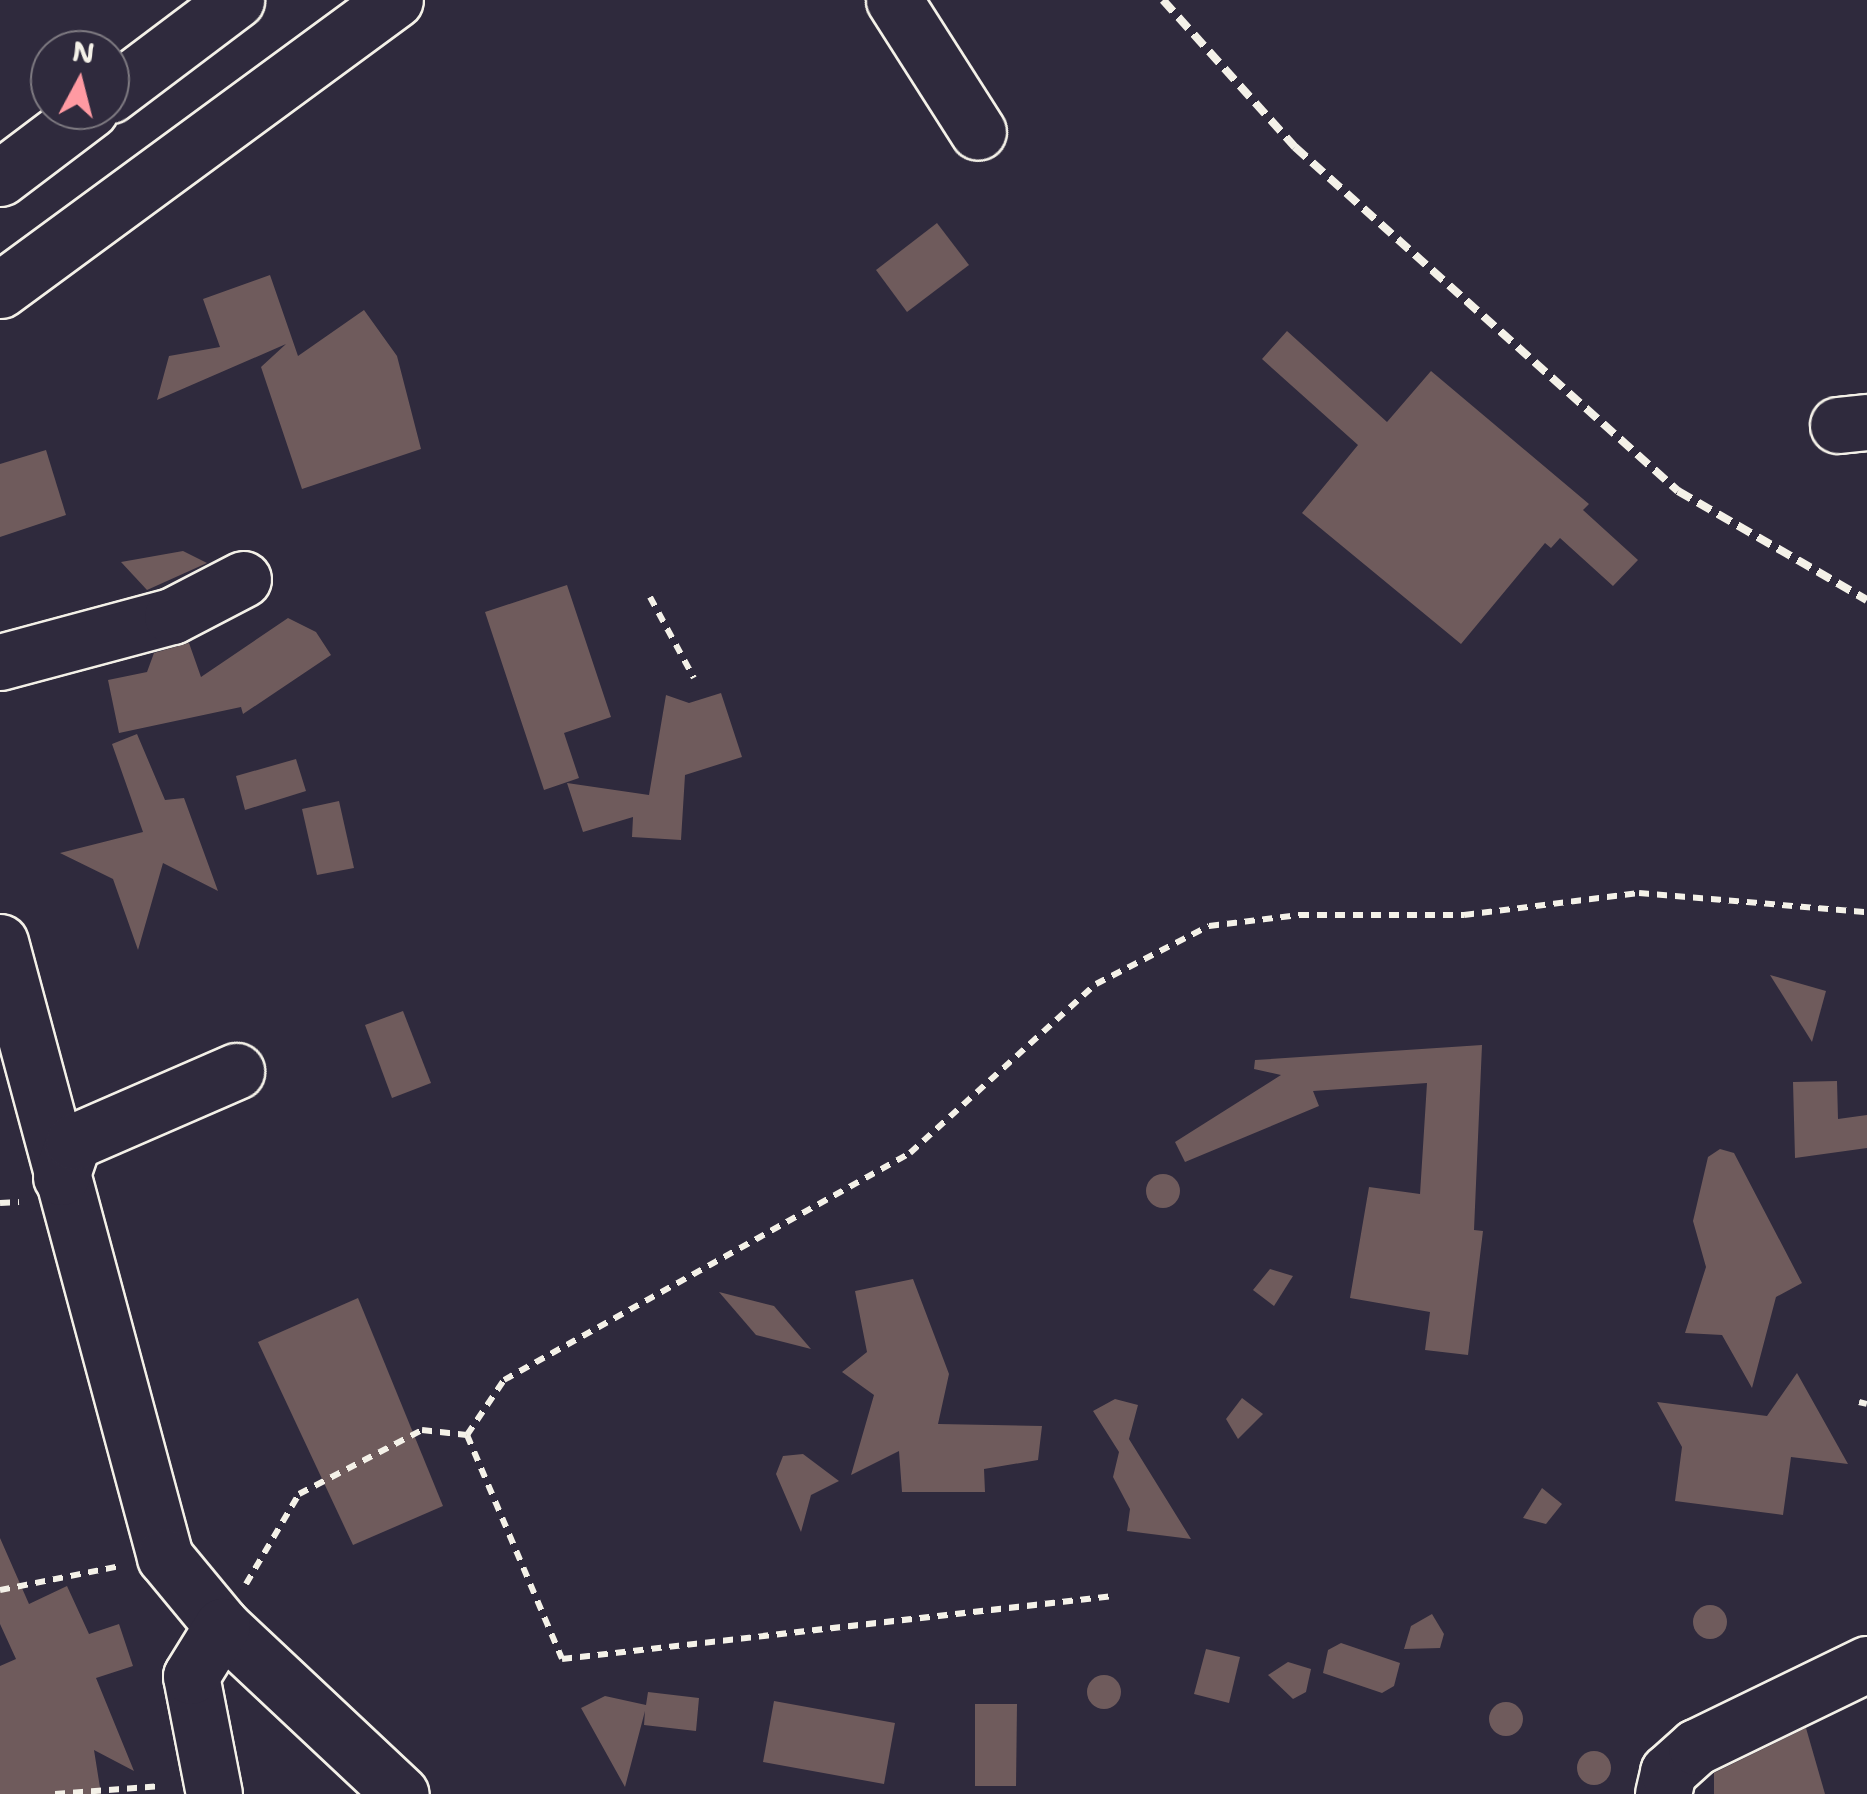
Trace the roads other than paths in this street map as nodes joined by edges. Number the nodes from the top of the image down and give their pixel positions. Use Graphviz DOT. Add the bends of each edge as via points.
graph roads {
  1 [pos="236,0"];
  2 [pos="395,0"];
  3 [pos="894,0"];
  4 [pos="130,80"];
  5 [pos="64,130"];
  6 [pos="978,132"];
  7 [pos="0,178"];
  8 [pos="0,290"];
  9 [pos="244,578"];
  10 [pos="0,662"];
  11 [pos="0,942"];
  12 [pos="236,1071"];
  13 [pos="61,1177"];
  14 [pos="222,1626"];
  15 [pos="1867,1664"];
  16 [pos="214,1790"];
  17 [pos="401,1794"];
  18 [pos="1663,1794"];
  1 -- 4 [label="street"];
  2 -- 8 [label="street"];
  3 -- 6 [label="street"];
  5 -- 7 [label="street"];
  9 -- 10 [label="street" via="172,616"];
  11 -- 13 [label="street"];
  12 -- 13 [label="street" via="73,1142"];
  13 -- 14 [label="street" via="165,1557"];
  14 -- 16 [label="street" via="191,1676"];
  14 -- 17 [label="street"];
  15 -- 18 [label="street" via="1696,1747 1668,1772"];
}
